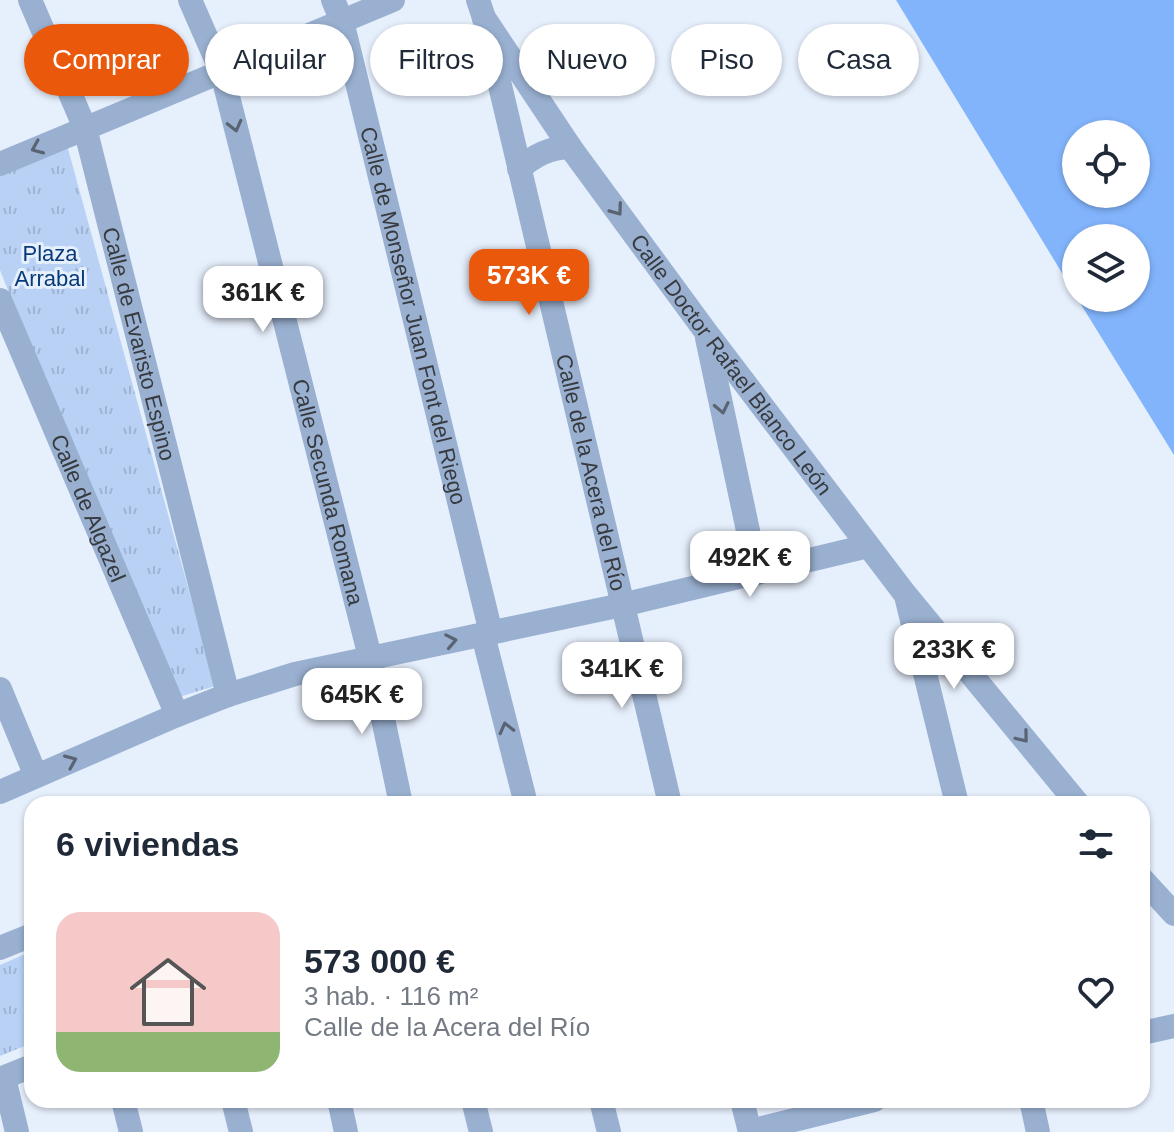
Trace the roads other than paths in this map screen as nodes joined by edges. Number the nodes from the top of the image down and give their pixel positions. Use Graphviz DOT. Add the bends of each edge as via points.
graph roads {
  1 [pos="30,0"];
  2 [pos="190,0"];
  3 [pos="393,0"];
  4 [pos="481,9"];
  5 [pos="337,11"];
  6 [pos="313,24"];
  7 [pos="205,34"];
  8 [pos="205,80"];
  9 [pos="228,96"];
  10 [pos="85,128"];
  11 [pos="570,147"];
  12 [pos="0,164"];
  13 [pos="519,169"];
  14 [pos="0,300"];
  15 [pos="706,332"];
  16 [pos="868,546"];
  17 [pos="757,573"];
  18 [pos="905,594"];
  19 [pos="622,605"];
  20 [pos="487,634"];
  21 [pos="370,657"];
  22 [pos="0,689"];
  23 [pos="228,695"];
  24 [pos="177,715"];
  25 [pos="36,776"];
  26 [pos="0,792"];
  27 [pos="398,796"];
  28 [pos="524,796"];
  29 [pos="668,796"];
  30 [pos="955,796"];
  31 [pos="1071,796"];
  32 [pos="1150,888"];
  33 [pos="1174,914"];
  34 [pos="24,938"];
  35 [pos="0,948"];
  36 [pos="1174,1026"];
  37 [pos="1150,1031"];
  38 [pos="24,1069"];
  39 [pos="2,1078"];
  40 [pos="125,1108"];
  41 [pos="235,1108"];
  42 [pos="341,1108"];
  43 [pos="475,1108"];
  44 [pos="603,1108"];
  45 [pos="744,1108"];
  46 [pos="842,1108"];
  47 [pos="1033,1108"];
  48 [pos="750,1131"];
  49 [pos="17,1132"];
  50 [pos="131,1132"];
  51 [pos="241,1132"];
  52 [pos="346,1132"];
  53 [pos="481,1132"];
  54 [pos="609,1132"];
  55 [pos="1038,1132"];
  1 -- 10 [label="street, Calle de Evaristo Espino"];
  2 -- 7 [label="street, Calle Secunda Romana"];
  3 -- 5 [label="street"];
  4 -- 11 [label="street, Calle Doctor Rafael Blanco León"];
  4 -- 13 [label="street, Calle de la Acera del Río"];
  5 -- 6 [label="street"];
  5 -- 20 [label="street, Calle de Monseñor Juan Font del Riego"];
  8 -- 10 [label="street"];
  9 -- 21 [label="street, Calle Secunda Romana, one-way"];
  10 -- 12 [label="street, one-way"];
  10 -- 23 [label="street, Calle de Evaristo Espino"];
  11 -- 13 [label="street" via="533,157"];
  11 -- 15 [label="street, Calle Doctor Rafael Blanco León, one-way"];
  13 -- 19 [label="street, Calle de la Acera del Río"];
  14 -- 24 [label="street, Calle de Algazel"];
  15 -- 16 [label="street, Calle Doctor Rafael Blanco León"];
  15 -- 17 [label="street, one-way"];
  16 -- 17 [label="street"];
  16 -- 18 [label="street, Calle Doctor Rafael Blanco León"];
  17 -- 19 [label="street"];
  18 -- 30 [label="street"];
  18 -- 31 [label="street, Calle Doctor Rafael Blanco León, one-way"];
  19 -- 20 [label="street"];
  19 -- 29 [label="street, Calle de la Acera del Río"];
  21 -- 20 [label="street, one-way"];
  28 -- 20 [label="street, Calle de Monseñor Juan Font del Riego, one-way"];
  21 -- 23 [label="street"];
  21 -- 27 [label="street, Calle Secunda Romana"];
  22 -- 25 [label="street"];
  23 -- 24 [label="street"];
  25 -- 24 [label="street, one-way"];
  25 -- 26 [label="street"];
  32 -- 33 [label="street"];
  34 -- 35 [label="street"];
  36 -- 37 [label="street"];
  38 -- 39 [label="street"];
  39 -- 49 [label="street"];
  40 -- 50 [label="street"];
  41 -- 51 [label="street"];
  42 -- 52 [label="street"];
  43 -- 53 [label="street"];
  44 -- 54 [label="street"];
  45 -- 48 [label="street"];
  46 -- 48 [label="street"];
  47 -- 55 [label="street"];
}
